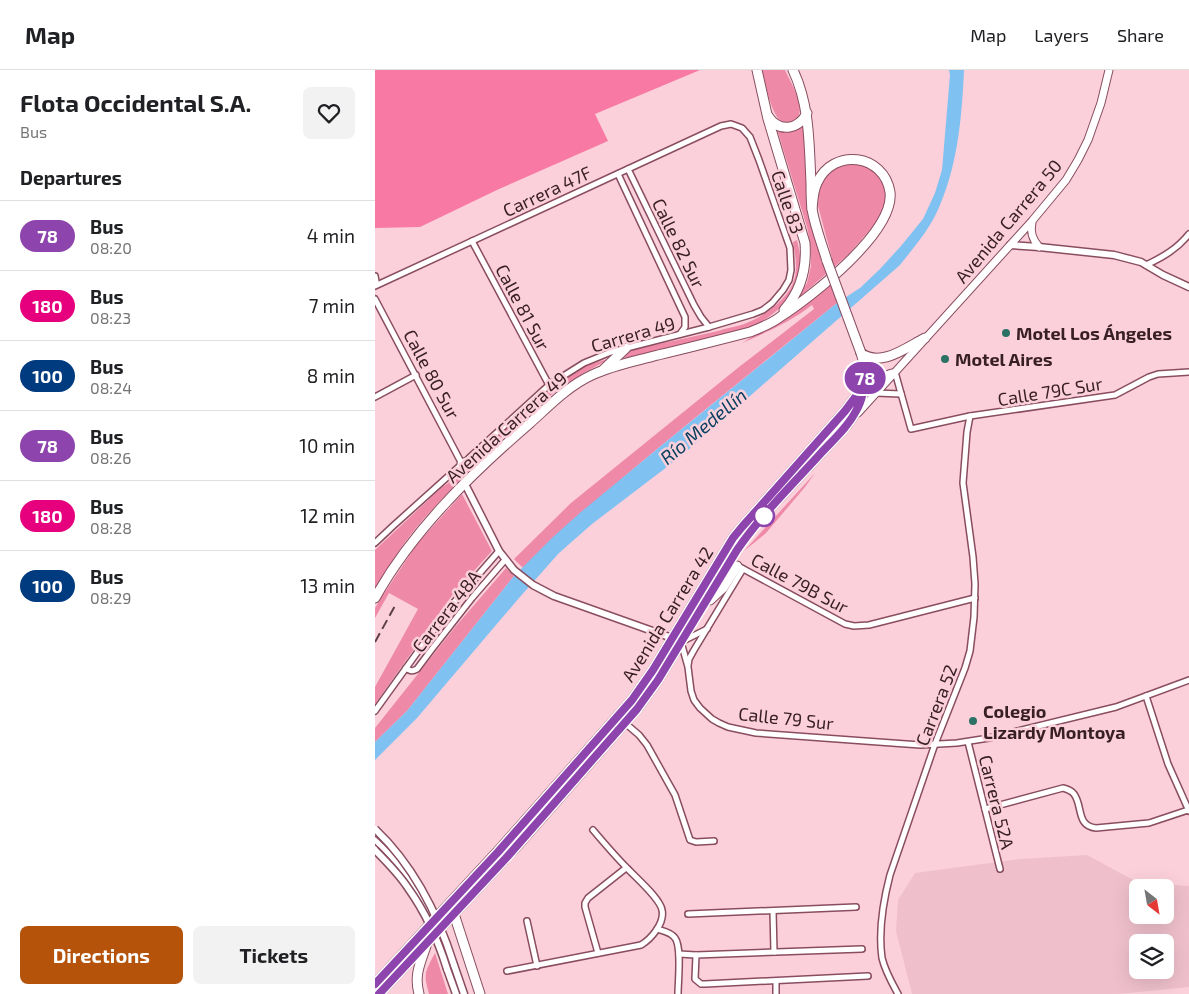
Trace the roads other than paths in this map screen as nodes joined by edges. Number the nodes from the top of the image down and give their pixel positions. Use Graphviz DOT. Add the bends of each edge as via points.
graph roads {
  1 [pos="757,70"];
  2 [pos="793,70"];
  3 [pos="1109,70"];
  4 [pos="766,111"];
  5 [pos="807,113"];
  6 [pos="731,124"];
  7 [pos="628,169"];
  8 [pos="618,174"];
  9 [pos="812,209"];
  10 [pos="1032,221"];
  11 [pos="1189,234"];
  12 [pos="472,241"];
  13 [pos="1010,246"];
  14 [pos="1039,246"];
  15 [pos="1146,265"];
  16 [pos="375,276"];
  17 [pos="375,286"];
  18 [pos="1189,287"];
  19 [pos="778,297"];
  20 [pos="375,299"];
  21 [pos="709,327"];
  22 [pos="760,328"];
  23 [pos="680,334"];
  24 [pos="925,338"];
  25 [pos="625,348"];
  26 [pos="861,353"];
  27 [pos="603,370"];
  28 [pos="895,372"];
  29 [pos="1189,372"];
  30 [pos="865,374"];
  31 [pos="416,375"];
  32 [pos="549,385"];
  33 [pos="876,393"];
  34 [pos="901,394"];
  35 [pos="375,397"];
  36 [pos="970,416"];
  37 [pos="851,420"];
  38 [pos="506,444"];
  39 [pos="462,464"];
  40 [pos="465,484"];
  41 [pos="375,543"];
  42 [pos="499,551"];
  43 [pos="505,560"];
  44 [pos="736,565"];
  45 [pos="482,570"];
  46 [pos="723,573"];
  47 [pos="490,578"];
  48 [pos="375,598"];
  49 [pos="696,598"];
  50 [pos="975,598"];
  51 [pos="701,609"];
  52 [pos="707,629"];
  53 [pos="677,640"];
  54 [pos="406,668"];
  55 [pos="688,668"];
  56 [pos="1189,680"];
  57 [pos="1146,696"];
  58 [pos="375,711"];
  59 [pos="625,723"];
  60 [pos="968,742"];
  61 [pos="935,744"];
  62 [pos="985,809"];
  63 [pos="1189,811"];
  64 [pos="375,829"];
  65 [pos="593,830"];
  66 [pos="375,840"];
  67 [pos="714,841"];
  68 [pos="375,850"];
  69 [pos="626,868"];
  70 [pos="1000,869"];
  71 [pos="856,907"];
  72 [pos="773,911"];
  73 [pos="454,914"];
  74 [pos="688,914"];
  75 [pos="434,920"];
  76 [pos="527,921"];
  77 [pos="657,929"];
  78 [pos="429,941"];
  79 [pos="862,950"];
  80 [pos="774,952"];
  81 [pos="598,953"];
  82 [pos="679,954"];
  83 [pos="696,955"];
  84 [pos="537,966"];
  85 [pos="507,971"];
  86 [pos="868,976"];
  87 [pos="776,981"];
  88 [pos="375,984"];
  89 [pos="379,994"];
  90 [pos="419,994"];
  91 [pos="456,994"];
  92 [pos="464,994"];
  93 [pos="480,994"];
  94 [pos="678,994"];
  95 [pos="776,994"];
  96 [pos="898,994"];
  1 -- 4 [label="highway"];
  2 -- 5 [label="highway"];
  3 -- 10 [label="main road, Avenida Carrera 50" via="1088,140 1078,160"];
  4 -- 5 [label="highway" via="773,122 786,128 799,124"];
  4 -- 22 [label="highway" via="806,252 804,275 792,302"];
  5 -- 9 [label="highway"];
  6 -- 7 [label="street, Carrera 47F"];
  6 -- 19 [label="street, Calle 83" via="742,128 750,137 789,248 789,280"];
  7 -- 8 [label="street, Carrera 47F"];
  7 -- 21 [label="street, Calle 82 Sur" via="694,305"];
  8 -- 12 [label="street, Carrera 47F"];
  8 -- 23 [label="street, Calle 82 Sur" via="685,317 685,327"];
  9 -- 22 [label="highway" via="817,182 842,160 869,163 883,176 890,194 886,216 841,270 781,317"];
  9 -- 26 [label="highway, bridge" via="827,261"];
  10 -- 13 [label="main road, Avenida Carrera 50"];
  10 -- 14 [label="main road" via="1031,234"];
  11 -- 15 [label="street" via="1177,248"];
  12 -- 17 [label="street, Carrera 47F"];
  12 -- 32 [label="street, Calle 81 Sur"];
  13 -- 14 [label="street"];
  13 -- 24 [label="main road, Avenida Carrera 50"];
  14 -- 15 [label="street" via="1075,253 1114,255"];
  15 -- 18 [label="street"];
  16 -- 17 [label="street"];
  19 -- 21 [label="street, Carrera 49" via="763,310"];
  20 -- 31 [label="street, Calle 80 Sur"];
  21 -- 23 [label="street, Carrera 49"];
  22 -- 27 [label="highway, Avenida Carrera 49"];
  23 -- 25 [label="street, Carrera 49"];
  24 -- 26 [label="highway" via="885,357 871,358"];
  24 -- 28 [label="main road, Avenida Carrera 50"];
  25 -- 27 [label="highway"];
  25 -- 32 [label="street, Carrera 49" via="584,363"];
  26 -- 30 [label="highway"];
  27 -- 38 [label="highway, Avenida Carrera 49" via="571,387"];
  28 -- 30 [label="main road" via="879,377"];
  28 -- 33 [label="main road, Avenida Carrera 50"];
  28 -- 34 [label="street"];
  29 -- 36 [label="street, Calle 79C Sur" via="1149,376 1115,395"];
  30 -- 37 [label="highway, Avenida Carrera 42" via="861,401"];
  30 -- 49 [label="highway, Avenida Carrera 42" via="857,395 845,411 742,527"];
  31 -- 35 [label="street"];
  31 -- 39 [label="street, Calle 80 Sur"];
  32 -- 39 [label="street, Carrera 49"];
  33 -- 34 [label="street"];
  33 -- 37 [label="main road, Avenida Carrera 50"];
  34 -- 36 [label="street, Calle 79C Sur" via="911,429"];
  36 -- 50 [label="street, Carrera 52" via="963,483"];
  37 -- 44 [label="highway, Avenida Carrera 42" via="754,527 737,550"];
  38 -- 39 [label="highway"];
  38 -- 40 [label="highway, Avenida Carrera 49"];
  39 -- 41 [label="street, Carrera 49"];
  40 -- 42 [label="street"];
  40 -- 48 [label="highway, Avenida Carrera 49" via="398,560"];
  42 -- 43 [label="street"];
  42 -- 45 [label="street, Carrera 48A"];
  43 -- 47 [label="street, Carrera 48A"];
  43 -- 53 [label="street" via="543,591"];
  44 -- 46 [label="highway, Avenida Carrera 42"];
  44 -- 50 [label="street, Calle 79B Sur" via="854,626"];
  44 -- 51 [label="highway" via="723,588"];
  44 -- 52 [label="street"];
  45 -- 47 [label="street"];
  45 -- 54 [label="street, Carrera 48A" via="460,594"];
  46 -- 49 [label="highway"];
  46 -- 51 [label="highway, Avenida Carrera 42"];
  47 -- 54 [label="street, Carrera 48A" via="417,669 411,671"];
  49 -- 53 [label="highway, Avenida Carrera 42"];
  50 -- 61 [label="street, Carrera 52" via="970,651"];
  51 -- 53 [label="highway, Avenida Carrera 42"];
  52 -- 53 [label="street"];
  52 -- 55 [label="street" via="691,655"];
  53 -- 55 [label="street, Calle 79 Sur"];
  53 -- 59 [label="highway, Avenida Carrera 42" via="647,696"];
  53 -- 75 [label="highway, Avenida Carrera 42" via="623,711"];
  54 -- 58 [label="street, Carrera 48A"];
  55 -- 61 [label="street, Calle 79 Sur" via="694,700 712,719 729,727 756,733"];
  56 -- 57 [label="street, Calle 79 Sur"];
  57 -- 60 [label="street, Calle 79 Sur" via="1105,710"];
  57 -- 63 [label="street" via="1168,764"];
  59 -- 67 [label="street" via="647,745 675,795 690,840"];
  59 -- 73 [label="highway, Avenida Carrera 42"];
  60 -- 61 [label="street, Calle 79 Sur"];
  60 -- 62 [label="street, Carrera 52A"];
  61 -- 96 [label="street, Carrera 52" via="890,875 883,909 883,959"];
  62 -- 63 [label="street" via="1063,788 1074,794 1085,824 1090,827 1149,823"];
  62 -- 70 [label="street, Carrera 52A"];
  64 -- 92 [label="street, bridge" via="397,852 439,921"];
  65 -- 69 [label="street"];
  66 -- 75 [label="street" via="399,865"];
  68 -- 91 [label="street, bridge" via="402,880 424,913"];
  69 -- 77 [label="street" via="662,908"];
  69 -- 81 [label="street" via="585,903"];
  71 -- 72 [label="street"];
  72 -- 74 [label="street"];
  72 -- 80 [label="street"];
  73 -- 78 [label="highway, Avenida Carrera 42"];
  73 -- 93 [label="highway"];
  75 -- 88 [label="highway, Avenida Carrera 42"];
  76 -- 84 [label="street"];
  77 -- 81 [label="street" via="641,945"];
  77 -- 82 [label="street" via="675,937"];
  78 -- 89 [label="highway, Avenida Carrera 42"];
  78 -- 90 [label="highway" via="417,976"];
  79 -- 80 [label="street"];
  80 -- 83 [label="street"];
  81 -- 84 [label="street"];
  82 -- 83 [label="street"];
  82 -- 94 [label="street"];
  83 -- 87 [label="street" via="694,975 701,984"];
  84 -- 85 [label="street"];
  86 -- 87 [label="street"];
  87 -- 95 [label="street"];
}
